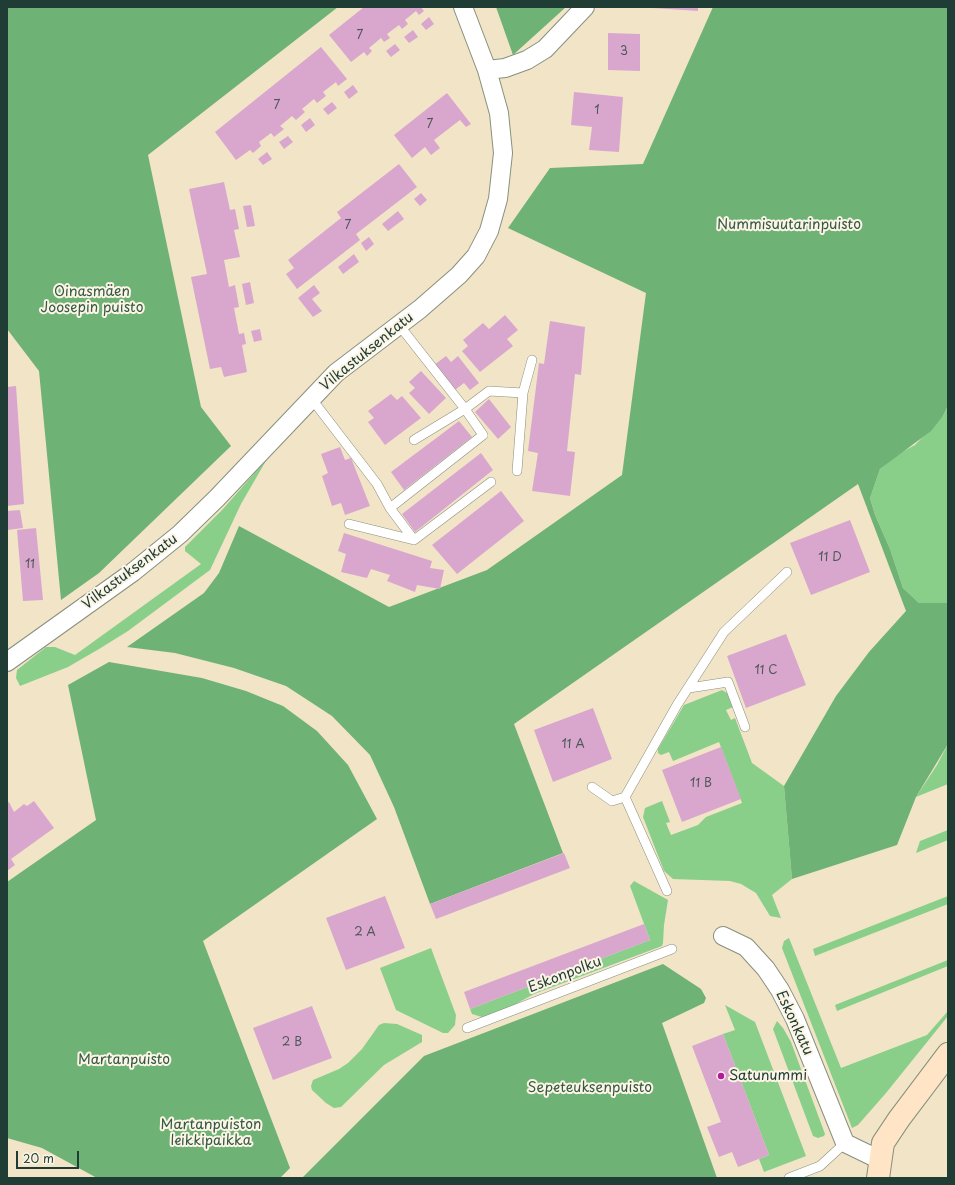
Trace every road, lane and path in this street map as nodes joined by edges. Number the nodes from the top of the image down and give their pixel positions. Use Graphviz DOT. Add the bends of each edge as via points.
graph roads {
  1 [pos="463,7"];
  2 [pos="585,7"];
  3 [pos="486,70"];
  4 [pos="399,325"];
  5 [pos="532,360"];
  6 [pos="523,393"];
  7 [pos="311,398"];
  8 [pos="465,409"];
  9 [pos="414,440"];
  10 [pos="518,471"];
  11 [pos="491,482"];
  12 [pos="390,508"];
  13 [pos="349,524"];
  14 [pos="414,540"];
  15 [pos="787,572"];
  16 [pos="7,662"];
  17 [pos="688,688"];
  18 [pos="745,727"];
  19 [pos="592,787"];
  20 [pos="625,796"];
  21 [pos="667,891"];
  22 [pos="723,936"];
  23 [pos="672,948"];
  24 [pos="468,1028"];
  25 [pos="948,1054"];
  26 [pos="845,1143"];
  27 [pos="879,1169"];
  28 [pos="789,1178"];
  1 -- 3 [label="street, Vilkastuksenkatu"];
  2 -- 3 [label="street" via="545,49 527,60 504,68"];
  3 -- 4 [label="street, Vilkastuksenkatu" via="498,112 503,153 498,199 489,231 476,256 459,275"];
  4 -- 7 [label="street, Vilkastuksenkatu" via="336,373"];
  4 -- 8 [label="lane"];
  5 -- 6 [label="lane"];
  6 -- 8 [label="lane" via="489,391"];
  6 -- 10 [label="lane"];
  7 -- 12 [label="lane" via="377,484"];
  7 -- 16 [label="street, Vilkastuksenkatu" via="180,534 133,572"];
  8 -- 9 [label="lane"];
  8 -- 12 [label="lane" via="483,435"];
  11 -- 14 [label="lane"];
  12 -- 14 [label="lane"];
  13 -- 14 [label="lane"];
  15 -- 17 [label="lane" via="724,632"];
  17 -- 18 [label="lane" via="728,682"];
  17 -- 20 [label="lane"];
  19 -- 20 [label="lane" via="612,801"];
  20 -- 21 [label="lane"];
  22 -- 26 [label="street, Eskonkatu" via="746,947 766,969 780,990 795,1019"];
  23 -- 24 [label="lane, Eskonpolku"];
  25 -- 27 [label="street" via="883,1143"];
  26 -- 27 [label="street"];
  26 -- 28 [label="lane" via="820,1166"];
}
